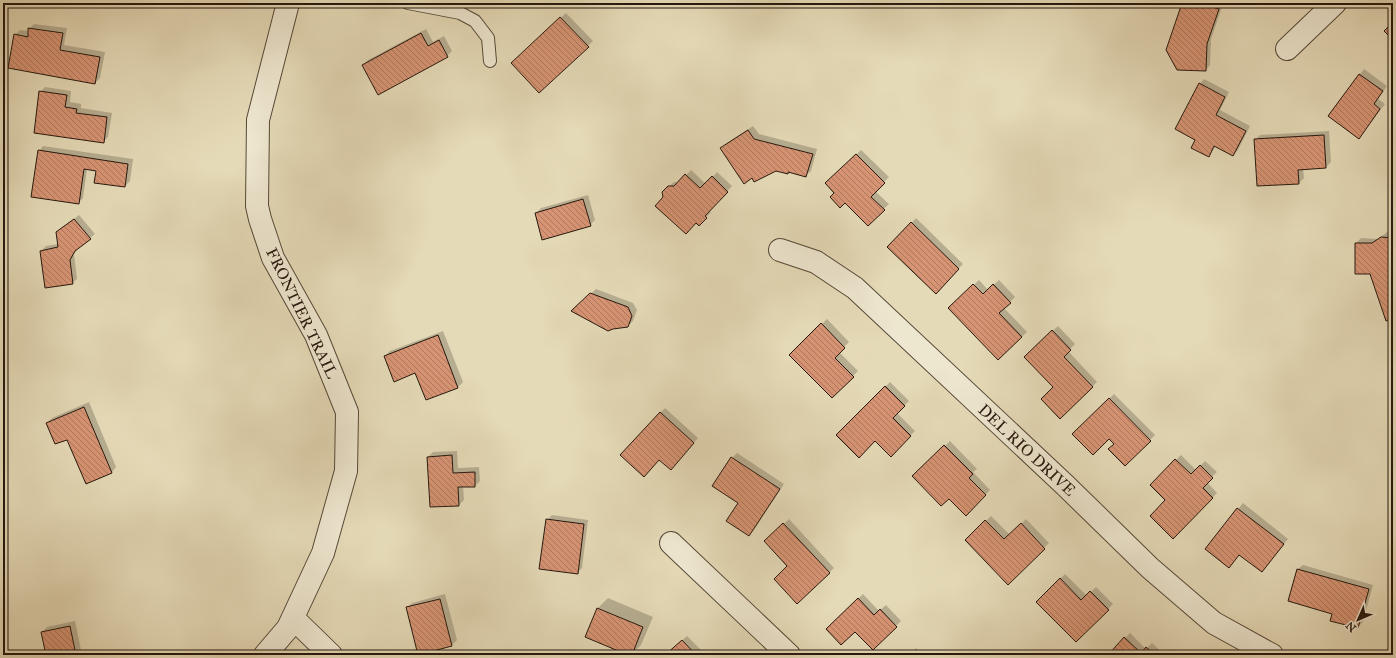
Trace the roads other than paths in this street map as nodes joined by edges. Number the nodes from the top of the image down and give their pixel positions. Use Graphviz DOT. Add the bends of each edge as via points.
graph roads {
  1 [pos="288,3"];
  2 [pos="408,3"];
  3 [pos="1335,3"];
  4 [pos="1287,49"];
  5 [pos="490,61"];
  6 [pos="780,250"];
  7 [pos="671,543"];
  8 [pos="293,618"];
  9 [pos="265,655"];
  10 [pos="331,655"];
  11 [pos="789,655"];
  12 [pos="1272,655"];
  1 -- 8 [label="street, FRONTIER TRAIL" via="258,120 257,206 273,258 316,335 347,412 346,471 323,553"];
  2 -- 5 [label="lane" via="460,13 475,21 488,38"];
  3 -- 4 [label="street"];
  6 -- 12 [label="street, DEL RIO DRIVE" via="816,262 855,288 1150,568 1214,623"];
  7 -- 11 [label="street"];
  8 -- 9 [label="street, FRONTIER TRAIL" via="288,628"];
  8 -- 10 [label="street"];
}
